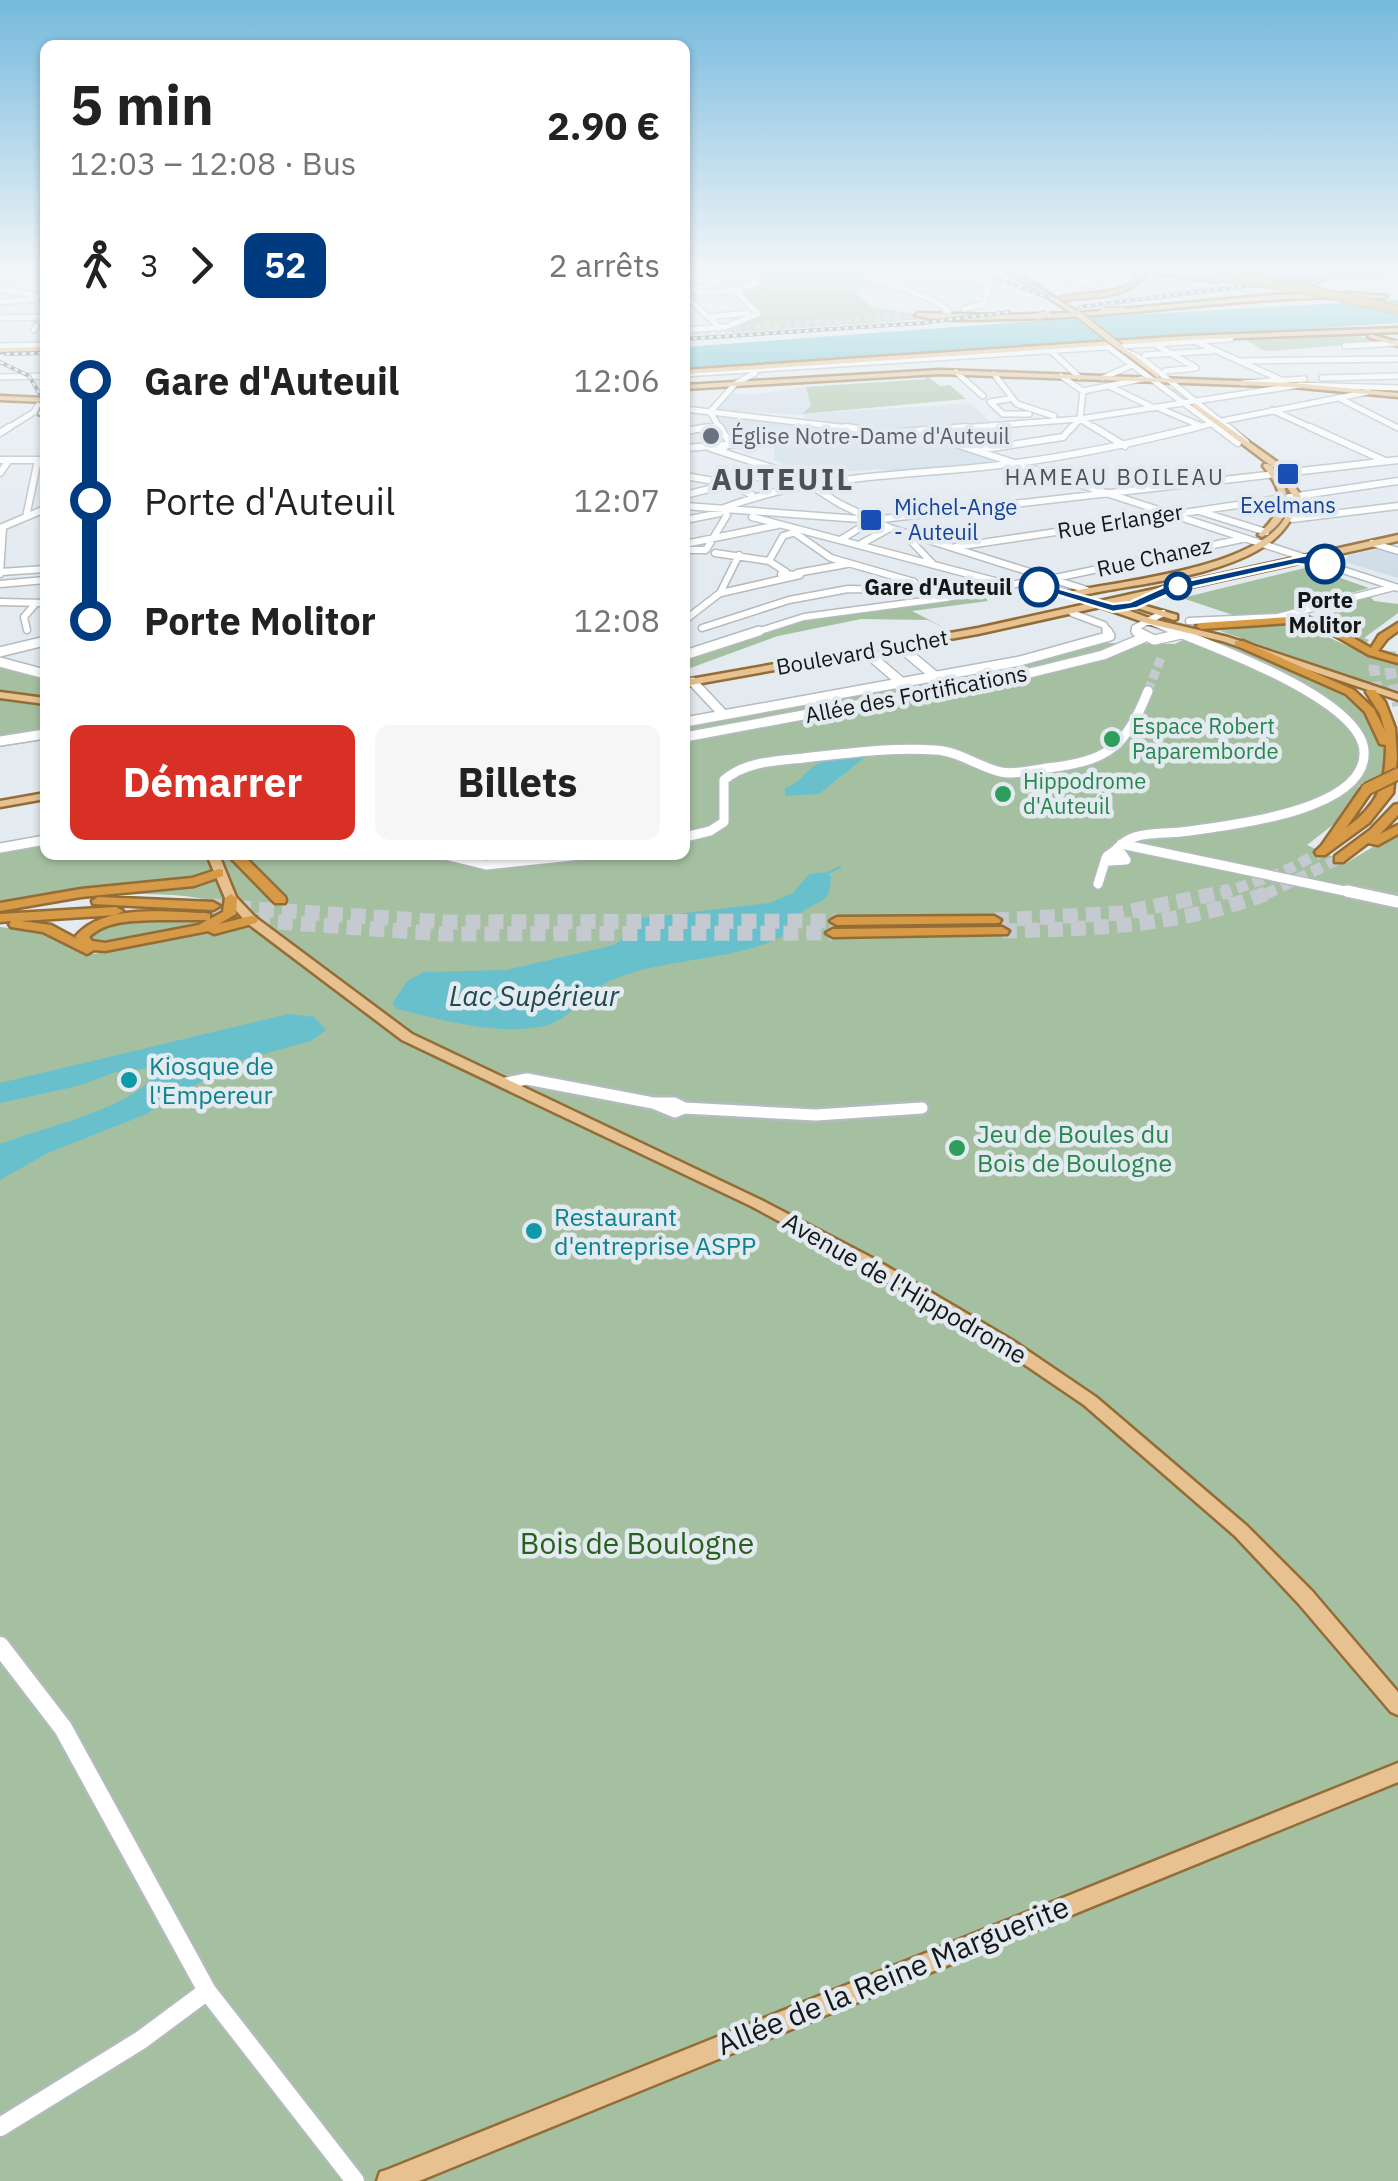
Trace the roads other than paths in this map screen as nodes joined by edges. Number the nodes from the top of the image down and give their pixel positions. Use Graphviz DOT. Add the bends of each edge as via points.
graph roads {
  1 [pos="702,370"];
  2 [pos="705,370"];
  3 [pos="715,370"];
  4 [pos="748,370"];
  5 [pos="761,370"];
  6 [pos="1071,370"];
  7 [pos="1121,370"];
  8 [pos="1138,370"];
  9 [pos="1148,370"];
  10 [pos="1153,370"];
  11 [pos="1190,370"];
  12 [pos="1258,370"];
  13 [pos="1356,370"];
  14 [pos="690,372"];
  15 [pos="956,372"];
  16 [pos="690,373"];
  17 [pos="994,374"];
  18 [pos="40,376"];
  19 [pos="1060,376"];
  20 [pos="1398,376"];
  21 [pos="0,377"];
  22 [pos="1079,377"];
  23 [pos="1370,377"];
  24 [pos="1103,378"];
  25 [pos="1158,379"];
  26 [pos="1280,380"];
  27 [pos="1242,383"];
  28 [pos="734,384"];
  29 [pos="1296,385"];
  30 [pos="1109,386"];
  31 [pos="690,387"];
  32 [pos="1081,389"];
  33 [pos="1396,390"];
  34 [pos="1062,392"];
  35 [pos="1368,392"];
  36 [pos="981,394"];
  37 [pos="994,394"];
  38 [pos="966,395"];
  39 [pos="1232,397"];
  40 [pos="1009,399"];
  41 [pos="1340,399"];
  42 [pos="0,400"];
  43 [pos="40,402"];
  44 [pos="1192,404"];
  45 [pos="40,405"];
  46 [pos="1067,406"];
  47 [pos="1080,407"];
  48 [pos="690,408"];
  49 [pos="1156,408"];
  50 [pos="1268,410"];
  51 [pos="710,412"];
  52 [pos="1043,414"];
  53 [pos="1080,419"];
  54 [pos="1067,420"];
  55 [pos="1216,422"];
  56 [pos="717,426"];
  57 [pos="1201,426"];
  58 [pos="1398,428"];
  59 [pos="690,429"];
  60 [pos="694,429"];
  61 [pos="2,430"];
  62 [pos="919,431"];
  63 [pos="873,432"];
  64 [pos="902,432"];
  65 [pos="891,433"];
  66 [pos="936,438"];
  67 [pos="1242,443"];
  68 [pos="772,445"];
  69 [pos="1125,446"];
  70 [pos="706,447"];
  71 [pos="690,448"];
  72 [pos="724,449"];
  73 [pos="974,451"];
  74 [pos="740,456"];
  75 [pos="770,457"];
  76 [pos="3,459"];
  77 [pos="40,460"];
  78 [pos="1398,460"];
  79 [pos="1387,462"];
  80 [pos="1012,463"];
  81 [pos="40,464"];
  82 [pos="771,467"];
  83 [pos="782,470"];
  84 [pos="0,473"];
  85 [pos="1286,474"];
  86 [pos="1274,475"];
  87 [pos="690,477"];
  88 [pos="808,482"];
  89 [pos="1398,482"];
  90 [pos="731,484"];
  91 [pos="1106,494"];
  92 [pos="1297,494"];
  93 [pos="690,495"];
  94 [pos="750,496"];
  95 [pos="1285,496"];
  96 [pos="840,504"];
  97 [pos="1398,506"];
  98 [pos="690,507"];
  99 [pos="1195,510"];
  100 [pos="40,511"];
  101 [pos="726,511"];
  102 [pos="774,513"];
  103 [pos="754,514"];
  104 [pos="1170,514"];
  105 [pos="26,517"];
  106 [pos="820,517"];
  107 [pos="698,518"];
  108 [pos="690,519"];
  109 [pos="1292,519"];
  110 [pos="871,522"];
  111 [pos="782,524"];
  112 [pos="1,528"];
  113 [pos="890,528"];
  114 [pos="798,532"];
  115 [pos="1266,532"];
  116 [pos="912,535"];
  117 [pos="715,537"];
  118 [pos="1398,538"];
  119 [pos="840,540"];
  120 [pos="698,541"];
  121 [pos="1255,541"];
  122 [pos="1372,543"];
  123 [pos="690,545"];
  124 [pos="859,545"];
  125 [pos="956,547"];
  126 [pos="690,548"];
  127 [pos="1398,551"];
  128 [pos="715,553"];
  129 [pos="739,555"];
  130 [pos="1307,558"];
  131 [pos="769,561"];
  132 [pos="852,564"];
  133 [pos="934,565"];
  134 [pos="40,569"];
  135 [pos="1,571"];
  136 [pos="784,575"];
  137 [pos="796,576"];
  138 [pos="1051,578"];
  139 [pos="0,584"];
  140 [pos="40,584"];
  141 [pos="1016,585"];
  142 [pos="1397,586"];
  143 [pos="1039,587"];
  144 [pos="1082,588"];
  145 [pos="1172,588"];
  146 [pos="722,593"];
  147 [pos="810,595"];
  148 [pos="1151,597"];
  149 [pos="40,600"];
  150 [pos="40,601"];
  151 [pos="4,602"];
  152 [pos="1092,604"];
  153 [pos="1113,604"];
  154 [pos="1133,606"];
  155 [pos="824,608"];
  156 [pos="1074,610"];
  157 [pos="1163,614"];
  158 [pos="690,618"];
  159 [pos="1150,621"];
  160 [pos="690,624"];
  161 [pos="1194,625"];
  162 [pos="1398,626"];
  163 [pos="702,628"];
  164 [pos="27,630"];
  165 [pos="1398,634"];
  166 [pos="1180,635"];
  167 [pos="1143,638"];
  168 [pos="723,639"];
  169 [pos="40,641"];
  170 [pos="1239,643"];
  171 [pos="899,646"];
  172 [pos="1376,648"];
  173 [pos="0,652"];
  174 [pos="866,652"];
  175 [pos="690,653"];
  176 [pos="1394,656"];
  177 [pos="0,662"];
  178 [pos="40,665"];
  179 [pos="26,669"];
  180 [pos="40,673"];
  181 [pos="934,676"];
  182 [pos="1349,681"];
  183 [pos="690,682"];
  184 [pos="900,682"];
  185 [pos="690,683"];
  186 [pos="1148,691"];
  187 [pos="0,695"];
  188 [pos="1388,700"];
  189 [pos="40,701"];
  190 [pos="724,714"];
  191 [pos="690,721"];
  192 [pos="40,735"];
  193 [pos="690,736"];
  194 [pos="0,741"];
  195 [pos="1398,773"];
  196 [pos="40,797"];
  197 [pos="1383,799"];
  198 [pos="0,804"];
  199 [pos="1398,808"];
  200 [pos="1398,829"];
  201 [pos="690,836"];
  202 [pos="1151,836"];
  203 [pos="40,841"];
  204 [pos="1121,844"];
  205 [pos="0,848"];
  206 [pos="1142,848"];
  207 [pos="1108,856"];
  208 [pos="217,860"];
  209 [pos="219,860"];
  210 [pos="242,860"];
  211 [pos="466,860"];
  212 [pos="534,860"];
  213 [pos="1124,862"];
  214 [pos="219,872"];
  215 [pos="231,898"];
  216 [pos="280,900"];
  217 [pos="1398,902"];
  218 [pos="0,907"];
  219 [pos="209,911"];
  220 [pos="248,917"];
  221 [pos="0,922"];
  222 [pos="998,926"];
  223 [pos="835,927"];
  224 [pos="185,932"];
  225 [pos="149,940"];
  226 [pos="537,1089"];
  227 [pos="922,1108"];
  228 [pos="0,1646"];
  229 [pos="1398,1706"];
  230 [pos="1398,1772"];
  231 [pos="198,1996"];
  232 [pos="0,2126"];
  233 [pos="355,2181"];
  234 [pos="388,2181"];
  1 -- 2 [label="main road"];
  1 -- 3 [label="main road"];
  1 -- 14 [label="main road"];
  4 -- 16 [label="street"];
  5 -- 28 [label="street"];
  6 -- 22 [label="street"];
  7 -- 24 [label="street"];
  8 -- 25 [label="street"];
  9 -- 25 [label="main road"];
  10 -- 25 [label="street"];
  11 -- 25 [label="street"];
  12 -- 26 [label="street"];
  13 -- 23 [label="street"];
  15 -- 17 [label="main road"];
  15 -- 28 [label="main road"];
  15 -- 36 [label="street"];
  17 -- 19 [label="main road"];
  17 -- 40 [label="street"];
  18 -- 21 [label="street"];
  19 -- 22 [label="main road"];
  19 -- 32 [label="street"];
  20 -- 23 [label="street"];
  22 -- 24 [label="main road"];
  23 -- 26 [label="street"];
  23 -- 33 [label="street"];
  24 -- 25 [label="main road"];
  25 -- 27 [label="main road"];
  25 -- 30 [label="street"];
  25 -- 44 [label="street"];
  25 -- 44 [label="street"];
  26 -- 27 [label="street"];
  26 -- 29 [label="street"];
  27 -- 29 [label="main road"];
  28 -- 31 [label="main road"];
  28 -- 51 [label="street"];
  29 -- 33 [label="street"];
  29 -- 35 [label="main road"];
  29 -- 39 [label="street"];
  30 -- 32 [label="street"];
  30 -- 49 [label="street"];
  32 -- 34 [label="street"];
  32 -- 47 [label="street"];
  33 -- 35 [label="main road"];
  35 -- 41 [label="street"];
  36 -- 37 [label="street"];
  36 -- 38 [label="street"];
  39 -- 44 [label="street"];
  39 -- 50 [label="street"];
  40 -- 52 [label="street"];
  40 -- 52 [label="street" via="990,402 1003,414"];
  41 -- 50 [label="street"];
  41 -- 58 [label="street"];
  42 -- 43 [label="main road"];
  44 -- 49 [label="street"];
  44 -- 55 [label="main road"];
  45 -- 61 [label="street"];
  46 -- 47 [label="street"];
  47 -- 53 [label="street"];
  48 -- 51 [label="street"];
  49 -- 53 [label="street"];
  49 -- 57 [label="street"];
  50 -- 55 [label="street"];
  50 -- 79 [label="street"];
  51 -- 56 [label="street"];
  51 -- 63 [label="street"];
  52 -- 54 [label="street"];
  53 -- 54 [label="street"];
  53 -- 69 [label="street"];
  53 -- 73 [label="street" via="1063,436"];
  54 -- 62 [label="street"];
  55 -- 57 [label="street"];
  55 -- 67 [label="main road"];
  56 -- 60 [label="street"];
  56 -- 72 [label="street" via="728,442"];
  57 -- 69 [label="street"];
  59 -- 60 [label="street"];
  60 -- 70 [label="street"];
  62 -- 64 [label="street"];
  62 -- 66 [label="street"];
  63 -- 64 [label="street"];
  63 -- 65 [label="street"];
  63 -- 68 [label="street"];
  64 -- 65 [label="street"];
  65 -- 66 [label="street"];
  66 -- 73 [label="street"];
  67 -- 85 [label="main road"];
  67 -- 86 [label="main road"];
  68 -- 72 [label="street"];
  68 -- 74 [label="street"];
  68 -- 82 [label="street"];
  69 -- 80 [label="street"];
  70 -- 71 [label="street"];
  70 -- 72 [label="street"];
  72 -- 74 [label="street"];
  73 -- 80 [label="street"];
  74 -- 75 [label="street"];
  74 -- 82 [label="street"];
  76 -- 77 [label="street"];
  76 -- 84 [label="street"];
  78 -- 79 [label="street"];
  79 -- 85 [label="street"];
  80 -- 88 [label="street"];
  80 -- 91 [label="street"];
  81 -- 105 [label="street"];
  82 -- 83 [label="street"];
  83 -- 88 [label="street"];
  83 -- 90 [label="street"];
  85 -- 86 [label="street"];
  85 -- 92 [label="main road"];
  86 -- 91 [label="street"];
  86 -- 95 [label="main road"];
  87 -- 90 [label="street"];
  88 -- 94 [label="street"];
  88 -- 96 [label="street"];
  89 -- 92 [label="street, Rue Erlanger"];
  90 -- 93 [label="street"];
  90 -- 94 [label="street"];
  91 -- 104 [label="street"];
  91 -- 110 [label="street"];
  92 -- 95 [label="street, Rue Erlanger"];
  92 -- 109 [label="main road"];
  94 -- 101 [label="street"];
  94 -- 102 [label="street"];
  95 -- 99 [label="street, Rue Erlanger"];
  95 -- 115 [label="main road" via="1283,512"];
  96 -- 106 [label="street"];
  96 -- 110 [label="street"];
  97 -- 109 [label="street"];
  98 -- 101 [label="street"];
  99 -- 104 [label="street, Rue Erlanger"];
  99 -- 115 [label="street"];
  100 -- 105 [label="street"];
  101 -- 103 [label="street"];
  101 -- 107 [label="street"];
  101 -- 117 [label="street"];
  102 -- 103 [label="street"];
  102 -- 106 [label="street"];
  103 -- 111 [label="street"];
  104 -- 121 [label="street"];
  104 -- 125 [label="street, Rue Erlanger"];
  105 -- 112 [label="street"];
  106 -- 110 [label="street"];
  106 -- 114 [label="street"];
  107 -- 108 [label="street"];
  107 -- 120 [label="street" via="707,525"];
  109 -- 121 [label="main road"];
  110 -- 113 [label="street"];
  110 -- 119 [label="street"];
  111 -- 114 [label="street"];
  111 -- 117 [label="street"];
  112 -- 135 [label="street"];
  113 -- 116 [label="street"];
  113 -- 124 [label="street"];
  114 -- 119 [label="street"];
  114 -- 131 [label="street" via="783,536"];
  114 -- 132 [label="street" via="806,544"];
  115 -- 121 [label="main road"];
  116 -- 125 [label="street"];
  116 -- 133 [label="street"];
  117 -- 120 [label="street"];
  117 -- 126 [label="street" via="704,552"];
  118 -- 122 [label="main road"];
  119 -- 124 [label="street"];
  120 -- 123 [label="street"];
  121 -- 130 [label="street"];
  121 -- 138 [label="street, Rue Chanez"];
  121 -- 144 [label="main road" via="1198,562"];
  121 -- 144 [label="main road" via="1209,565"];
  122 -- 127 [label="street"];
  122 -- 130 [label="main road"];
  124 -- 133 [label="street"];
  125 -- 138 [label="street"];
  128 -- 129 [label="street"];
  129 -- 131 [label="street"];
  129 -- 146 [label="street"];
  130 -- 142 [label="street"];
  130 -- 145 [label="main road"];
  131 -- 136 [label="street"];
  132 -- 137 [label="street"];
  132 -- 147 [label="street" via="952,591 870,587"];
  133 -- 141 [label="street"];
  134 -- 135 [label="street"];
  136 -- 137 [label="street"];
  136 -- 146 [label="street"];
  137 -- 147 [label="street"];
  138 -- 141 [label="street, Rue Chanez"];
  138 -- 143 [label="street" via="1034,584"];
  138 -- 144 [label="street"];
  139 -- 140 [label="street"];
  141 -- 143 [label="street"];
  141 -- 175 [label="street" via="804,617"];
  142 -- 161 [label="street" via="1278,616"];
  143 -- 144 [label="street"];
  144 -- 152 [label="main road"];
  144 -- 153 [label="main road"];
  144 -- 156 [label="main road"];
  145 -- 148 [label="main road"];
  145 -- 153 [label="main road"];
  146 -- 158 [label="street"];
  147 -- 155 [label="street"];
  147 -- 163 [label="street"];
  148 -- 154 [label="main road"];
  148 -- 157 [label="main road"];
  149 -- 151 [label="street"];
  150 -- 164 [label="street" via="24,618"];
  152 -- 153 [label="main road"];
  152 -- 156 [label="main road"];
  153 -- 154 [label="main road, Boulevard Suchet"];
  153 -- 156 [label="main road, Boulevard Suchet"];
  153 -- 159 [label="main road"];
  154 -- 157 [label="main road"];
  156 -- 171 [label="main road, Boulevard Suchet"];
  156 -- 181 [label="street" via="1104,625 1110,636"];
  157 -- 159 [label="street"];
  157 -- 161 [label="main road"];
  159 -- 161 [label="main road"];
  159 -- 166 [label="street"];
  159 -- 167 [label="street" via="1134,628"];
  160 -- 163 [label="street"];
  161 -- 166 [label="street"];
  161 -- 170 [label="main road"];
  161 -- 176 [label="highway" via="1305,619 1371,654"];
  162 -- 172 [label="highway"];
  163 -- 168 [label="street"];
  165 -- 176 [label="highway"];
  166 -- 167 [label="street, Allée des Fortifications" via="1168,641"];
  166 -- 202 [label="street" via="1322,699 1356,731 1364,761 1342,791 1298,810"];
  167 -- 193 [label="street, Allée des Fortifications" via="1034,672"];
  169 -- 173 [label="street"];
  170 -- 182 [label="main road"];
  170 -- 188 [label="highway" via="1350,692 1370,711 1384,742"];
  171 -- 174 [label="main road, Boulevard Suchet"];
  171 -- 181 [label="street"];
  174 -- 183 [label="main road, Boulevard Suchet"];
  174 -- 184 [label="street"];
  177 -- 179 [label="street"];
  178 -- 179 [label="street"];
  179 -- 180 [label="street"];
  181 -- 184 [label="street"];
  182 -- 188 [label="main road"];
  182 -- 188 [label="main road"];
  184 -- 190 [label="street"];
  185 -- 190 [label="street"];
  186 -- 201 [label="street" via="1122,743 1101,757 1025,773 1004,773 941,750 886,748 745,766 724,780 724,822"];
  187 -- 189 [label="main road"];
  188 -- 197 [label="highway" via="1390,776"];
  190 -- 191 [label="street"];
  192 -- 194 [label="street"];
  195 -- 197 [label="highway"];
  195 -- 197 [label="highway, bridge" via="1367,789 1322,852"];
  196 -- 198 [label="main road"];
  199 -- 200 [label="highway" via="1339,859"];
  202 -- 204 [label="street"];
  202 -- 206 [label="street"];
  203 -- 205 [label="street"];
  204 -- 206 [label="street"];
  204 -- 207 [label="street"];
  206 -- 213 [label="street"];
  206 -- 217 [label="street"];
  207 -- 213 [label="street"];
  207 -- 213 [label="street" via="1099,882"];
  208 -- 214 [label="main road, Avenue de l'Hippodrome"];
  209 -- 220 [label="main road"];
  210 -- 216 [label="highway"];
  211 -- 212 [label="street"];
  214 -- 215 [label="main road, Avenue de l'Hippodrome"];
  214 -- 218 [label="highway" via="194,882"];
  215 -- 220 [label="main road, Avenue de l'Hippodrome"];
  215 -- 224 [label="highway" via="224,919"];
  218 -- 219 [label="highway" via="112,900"];
  219 -- 221 [label="highway" via="108,911"];
  219 -- 225 [label="highway" via="108,919 90,925 82,937 100,948"];
  220 -- 224 [label="highway"];
  220 -- 226 [label="main road, Avenue de l'Hippodrome" via="406,1037 506,1083"];
  221 -- 225 [label="highway" via="40,926 93,952"];
  222 -- 223 [label="highway"];
  224 -- 225 [label="highway"];
  226 -- 227 [label="street" via="674,1112 816,1115"];
  226 -- 229 [label="main road, Avenue de l'Hippodrome" via="871,1264 1090,1401 1240,1531"];
  228 -- 231 [label="street" via="63,1728"];
  230 -- 234 [label="main road, Allée de la Reine Marguerite"];
  231 -- 232 [label="street" via="141,2040"];
  231 -- 233 [label="street"];
}
